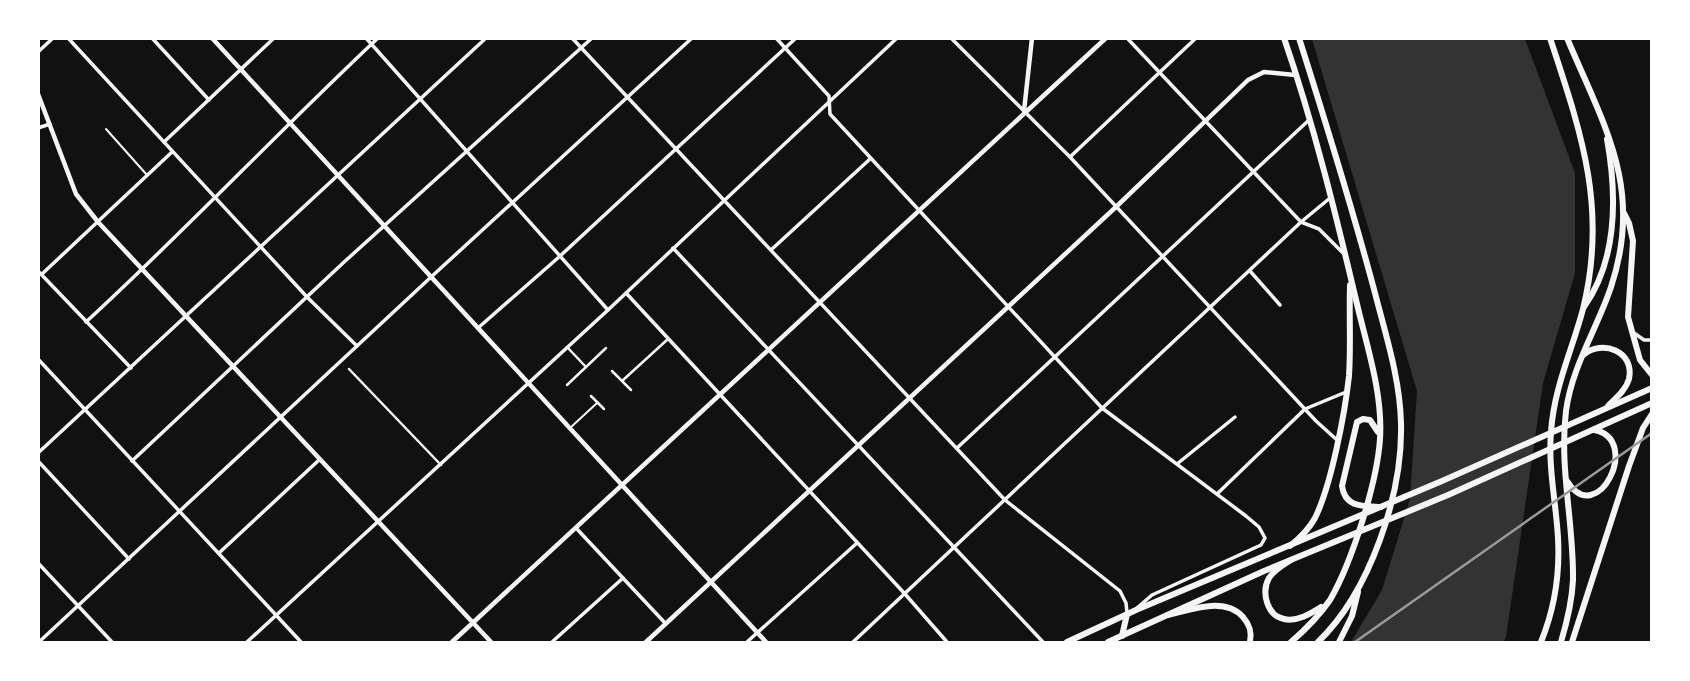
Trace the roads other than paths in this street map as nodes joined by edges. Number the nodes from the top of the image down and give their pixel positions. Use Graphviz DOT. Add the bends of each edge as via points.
graph roads {
  1 [pos="53,38"];
  2 [pos="68,38"];
  3 [pos="152,38"];
  4 [pos="212,38"];
  5 [pos="274,38"];
  6 [pos="366,38"];
  7 [pos="378,38"];
  8 [pos="486,38"];
  9 [pos="572,38"];
  10 [pos="592,38"];
  11 [pos="692,38"];
  12 [pos="776,38"];
  13 [pos="796,38"];
  14 [pos="897,38"];
  15 [pos="951,38"];
  16 [pos="1032,38"];
  17 [pos="1106,38"];
  18 [pos="1127,38"];
  19 [pos="1196,38"];
  20 [pos="1284,38"];
  21 [pos="1299,38"];
  22 [pos="1550,38"];
  23 [pos="1567,38"];
  24 [pos="371,45"];
  25 [pos="785,48"];
  26 [pos="582,49"];
  27 [pos="38,52"];
  28 [pos="241,70"];
  29 [pos="1159,73"];
  30 [pos="1295,75"];
  31 [pos="38,94"];
  32 [pos="627,97"];
  33 [pos="420,99"];
  34 [pos="209,100"];
  35 [pos="830,101"];
  36 [pos="1024,113"];
  37 [pos="1602,116"];
  38 [pos="1309,120"];
  39 [pos="1205,121"];
  40 [pos="289,122"];
  41 [pos="50,124"];
  42 [pos="38,128"];
  43 [pos="106,129"];
  44 [pos="164,142"];
  45 [pos="676,148"];
  46 [pos="172,152"];
  47 [pos="467,152"];
  48 [pos="1070,157"];
  49 [pos="870,159"];
  50 [pos="1255,172"];
  51 [pos="148,175"];
  52 [pos="337,175"];
  53 [pos="1331,197"];
  54 [pos="215,198"];
  55 [pos="725,200"];
  56 [pos="513,203"];
  57 [pos="1117,206"];
  58 [pos="919,211"];
  59 [pos="1623,212"];
  60 [pos="98,222"];
  61 [pos="1301,222"];
  62 [pos="383,227"];
  63 [pos="260,247"];
  64 [pos="673,248"];
  65 [pos="771,250"];
  66 [pos="1164,256"];
  67 [pos="559,257"];
  68 [pos="1346,257"];
  69 [pos="142,269"];
  70 [pos="1250,271"];
  71 [pos="40,272"];
  72 [pos="1350,276"];
  73 [pos="430,278"];
  74 [pos="625,293"];
  75 [pos="307,297"];
  76 [pos="820,302"];
  77 [pos="1280,305"];
  78 [pos="1010,306"];
  79 [pos="1211,307"];
  80 [pos="608,310"];
  81 [pos="1582,310"];
  82 [pos="186,317"];
  83 [pos="86,321"];
  84 [pos="478,328"];
  85 [pos="1630,328"];
  86 [pos="668,339"];
  87 [pos="1651,340"];
  88 [pos="357,346"];
  89 [pos="567,347"];
  90 [pos="606,348"];
  91 [pos="769,349"];
  92 [pos="1056,356"];
  93 [pos="38,359"];
  94 [pos="1580,359"];
  95 [pos="233,367"];
  96 [pos="586,367"];
  97 [pos="131,368"];
  98 [pos="349,369"];
  99 [pos="612,371"];
  100 [pos="1651,374"];
  101 [pos="622,381"];
  102 [pos="527,384"];
  103 [pos="567,385"];
  104 [pos="1651,388"];
  105 [pos="631,390"];
  106 [pos="1346,392"];
  107 [pos="721,394"];
  108 [pos="591,396"];
  109 [pos="910,398"];
  110 [pos="598,402"];
  111 [pos="1651,403"];
  112 [pos="1608,406"];
  113 [pos="1102,408"];
  114 [pos="604,409"];
  115 [pos="1306,409"];
  116 [pos="86,410"];
  117 [pos="1651,414"];
  118 [pos="1235,417"];
  119 [pos="281,419"];
  120 [pos="569,429"];
  121 [pos="1590,431"];
  122 [pos="1380,436"];
  123 [pos="1337,440"];
  124 [pos="859,445"];
  125 [pos="957,448"];
  126 [pos="38,453"];
  127 [pos="319,460"];
  128 [pos="38,461"];
  129 [pos="132,461"];
  130 [pos="1177,464"];
  131 [pos="441,465"];
  132 [pos="1565,479"];
  133 [pos="623,486"];
  134 [pos="810,491"];
  135 [pos="1217,494"];
  136 [pos="1005,500"];
  137 [pos="1381,507"];
  138 [pos="179,511"];
  139 [pos="377,523"];
  140 [pos="576,528"];
  141 [pos="857,542"];
  142 [pos="1290,546"];
  143 [pos="954,548"];
  144 [pos="219,553"];
  145 [pos="129,559"];
  146 [pos="1290,560"];
  147 [pos="38,563"];
  148 [pos="623,578"];
  149 [pos="710,583"];
  150 [pos="1359,587"];
  151 [pos="905,594"];
  152 [pos="1328,602"];
  153 [pos="78,605"];
  154 [pos="1136,610"];
  155 [pos="1127,614"];
  156 [pos="1168,615"];
  157 [pos="276,616"];
  158 [pos="473,623"];
  159 [pos="666,624"];
  160 [pos="758,633"];
  161 [pos="1122,636"];
  162 [pos="39,642"];
  163 [pos="112,642"];
  164 [pos="247,642"];
  165 [pos="301,642"];
  166 [pos="452,642"];
  167 [pos="491,642"];
  168 [pos="552,642"];
  169 [pos="646,642"];
  170 [pos="747,642"];
  171 [pos="766,642"];
  172 [pos="853,642"];
  173 [pos="947,642"];
  174 [pos="1043,642"];
  175 [pos="1067,642"];
  176 [pos="1108,642"];
  177 [pos="1250,642"];
  178 [pos="1291,642"];
  179 [pos="1318,642"];
  180 [pos="1339,642"];
  181 [pos="1541,642"];
  182 [pos="1561,642"];
  183 [pos="1572,642"];
  1 -- 27 [label="street"];
  2 -- 44 [label="street"];
  3 -- 34 [label="street"];
  4 -- 28 [label="street"];
  5 -- 28 [label="street"];
  6 -- 24 [label="street"];
  7 -- 24 [label="street"];
  8 -- 33 [label="street"];
  9 -- 26 [label="street"];
  10 -- 26 [label="street"];
  11 -- 32 [label="street"];
  12 -- 25 [label="street"];
  13 -- 25 [label="street"];
  14 -- 35 [label="street"];
  15 -- 36 [label="street"];
  16 -- 36 [label="street"];
  17 -- 36 [label="street"];
  18 -- 29 [label="street"];
  19 -- 29 [label="street"];
  20 -- 30 [label="main road"];
  21 -- 150 [label="main road" via="1351,203 1399,398 1401,440 1395,486"];
  22 -- 81 [label="main road" via="1591,183 1593,241"];
  23 -- 37 [label="main road"];
  24 -- 33 [label="street"];
  24 -- 40 [label="street"];
  25 -- 35 [label="street"];
  25 -- 45 [label="street"];
  26 -- 32 [label="street"];
  26 -- 47 [label="street"];
  28 -- 34 [label="street"];
  28 -- 40 [label="street"];
  29 -- 39 [label="street"];
  29 -- 48 [label="street"];
  30 -- 38 [label="main road"];
  30 -- 39 [label="street" via="1271,72 1256,76"];
  31 -- 41 [label="street"];
  32 -- 45 [label="street"];
  32 -- 56 [label="street"];
  33 -- 47 [label="street"];
  33 -- 52 [label="street"];
  34 -- 44 [label="street"];
  35 -- 49 [label="street" via="830,114"];
  35 -- 55 [label="street"];
  36 -- 48 [label="street"];
  36 -- 58 [label="street"];
  37 -- 59 [label="main road" via="1617,160"];
  37 -- 81 [label="main road" via="1612,174 1611,232 1598,287"];
  38 -- 50 [label="street"];
  38 -- 53 [label="main road"];
  39 -- 50 [label="street"];
  39 -- 57 [label="street"];
  40 -- 52 [label="street"];
  40 -- 54 [label="street"];
  41 -- 42 [label="street"];
  41 -- 60 [label="street" via="76,194"];
  43 -- 51 [label="lane"];
  44 -- 46 [label="street"];
  45 -- 55 [label="street"];
  45 -- 67 [label="street"];
  46 -- 51 [label="street"];
  46 -- 54 [label="street"];
  47 -- 56 [label="street"];
  47 -- 62 [label="street"];
  48 -- 57 [label="street"];
  49 -- 58 [label="street"];
  49 -- 65 [label="street"];
  50 -- 61 [label="street"];
  50 -- 66 [label="street"];
  51 -- 60 [label="street"];
  52 -- 62 [label="street"];
  52 -- 63 [label="street"];
  53 -- 61 [label="street"];
  53 -- 68 [label="main road"];
  54 -- 63 [label="street"];
  54 -- 69 [label="street"];
  55 -- 64 [label="street"];
  55 -- 65 [label="street"];
  56 -- 67 [label="street"];
  56 -- 73 [label="street"];
  57 -- 66 [label="street"];
  57 -- 78 [label="street"];
  58 -- 76 [label="street"];
  58 -- 78 [label="street"];
  59 -- 85 [label="main road" via="1633,241 1627,306"];
  59 -- 94 [label="main road" via="1613,280"];
  60 -- 69 [label="street"];
  60 -- 71 [label="street"];
  61 -- 68 [label="street" via="1319,229"];
  61 -- 70 [label="street"];
  62 -- 73 [label="street"];
  62 -- 75 [label="street"];
  63 -- 75 [label="street"];
  63 -- 82 [label="street"];
  64 -- 74 [label="street"];
  64 -- 91 [label="street"];
  65 -- 76 [label="street"];
  66 -- 79 [label="street"];
  66 -- 92 [label="street"];
  67 -- 80 [label="street"];
  67 -- 84 [label="street"];
  68 -- 72 [label="main road"];
  69 -- 82 [label="street"];
  69 -- 83 [label="street"];
  70 -- 77 [label="street"];
  70 -- 79 [label="street"];
  71 -- 83 [label="street"];
  72 -- 106 [label="main road"];
  72 -- 122 [label="main road" via="1378,398"];
  73 -- 84 [label="street"];
  73 -- 88 [label="street"];
  74 -- 80 [label="street"];
  74 -- 86 [label="street"];
  75 -- 88 [label="street"];
  75 -- 95 [label="street"];
  76 -- 91 [label="street"];
  76 -- 109 [label="street"];
  78 -- 92 [label="street"];
  78 -- 109 [label="street"];
  79 -- 113 [label="street"];
  79 -- 115 [label="street"];
  80 -- 89 [label="street"];
  81 -- 181 [label="main road" via="1553,415 1551,474 1558,563 1556,590"];
  82 -- 95 [label="street"];
  82 -- 97 [label="street"];
  83 -- 97 [label="street"];
  84 -- 102 [label="street"];
  85 -- 87 [label="street"];
  85 -- 100 [label="main road" via="1640,360"];
  86 -- 101 [label="street"];
  86 -- 107 [label="street"];
  88 -- 119 [label="street"];
  89 -- 96 [label="street"];
  89 -- 102 [label="street"];
  90 -- 96 [label="street"];
  91 -- 107 [label="street"];
  91 -- 124 [label="street"];
  92 -- 113 [label="street"];
  92 -- 125 [label="street"];
  93 -- 116 [label="street"];
  94 -- 112 [label="main road" via="1604,346 1625,359 1627,384"];
  94 -- 132 [label="main road" via="1566,411"];
  95 -- 119 [label="street"];
  95 -- 129 [label="street"];
  96 -- 103 [label="street"];
  97 -- 116 [label="street"];
  98 -- 131 [label="street"];
  99 -- 101 [label="street"];
  101 -- 105 [label="street"];
  102 -- 120 [label="street"];
  102 -- 131 [label="street"];
  104 -- 112 [label="main road"];
  106 -- 115 [label="street"];
  106 -- 123 [label="main road"];
  107 -- 133 [label="street"];
  107 -- 134 [label="street"];
  108 -- 110 [label="street"];
  109 -- 124 [label="street"];
  109 -- 125 [label="street"];
  110 -- 114 [label="street"];
  110 -- 120 [label="lane"];
  111 -- 121 [label="main road"];
  112 -- 137 [label="main road"];
  113 -- 130 [label="street"];
  113 -- 136 [label="street"];
  115 -- 123 [label="street"];
  115 -- 135 [label="street"];
  116 -- 126 [label="street"];
  116 -- 129 [label="street"];
  117 -- 183 [label="main road" via="1629,466"];
  118 -- 130 [label="street"];
  119 -- 127 [label="street"];
  119 -- 138 [label="street"];
  120 -- 133 [label="street"];
  121 -- 132 [label="main road" via="1606,435 1613,445 1611,477 1588,496 1575,492"];
  121 -- 146 [label="main road"];
  122 -- 137 [label="main road" via="1370,420 1357,422 1342,486 1354,505"];
  122 -- 152 [label="main road" via="1372,489"];
  123 -- 142 [label="main road" via="1314,519"];
  124 -- 134 [label="street"];
  124 -- 143 [label="street"];
  125 -- 136 [label="street"];
  127 -- 139 [label="street"];
  127 -- 144 [label="street"];
  128 -- 145 [label="street"];
  129 -- 138 [label="street"];
  130 -- 135 [label="street"];
  131 -- 139 [label="street"];
  132 -- 182 [label="main road" via="1573,578"];
  133 -- 140 [label="street"];
  133 -- 149 [label="street"];
  134 -- 141 [label="street"];
  134 -- 149 [label="street"];
  135 -- 154 [label="street" via="1259,527 1265,538 1261,545 1152,595"];
  136 -- 143 [label="street"];
  136 -- 155 [label="street" via="1120,591"];
  137 -- 142 [label="main road"];
  138 -- 144 [label="street"];
  138 -- 145 [label="street"];
  139 -- 157 [label="street"];
  139 -- 158 [label="street"];
  140 -- 148 [label="street"];
  140 -- 158 [label="street"];
  141 -- 151 [label="street"];
  141 -- 160 [label="street"];
  142 -- 154 [label="main road"];
  143 -- 151 [label="street"];
  143 -- 174 [label="street"];
  144 -- 157 [label="street"];
  145 -- 153 [label="street"];
  146 -- 152 [label="main road" via="1272,574 1266,586 1271,611 1278,618 1296,619"];
  146 -- 156 [label="main road"];
  147 -- 153 [label="street"];
  148 -- 159 [label="street"];
  148 -- 168 [label="street"];
  149 -- 159 [label="street"];
  149 -- 160 [label="street"];
  150 -- 179 [label="main road"];
  150 -- 180 [label="main road"];
  151 -- 172 [label="street"];
  151 -- 173 [label="street"];
  152 -- 178 [label="main road"];
  153 -- 162 [label="street"];
  153 -- 163 [label="street"];
  154 -- 155 [label="main road"];
  155 -- 161 [label="main road"];
  155 -- 175 [label="main road"];
  156 -- 161 [label="main road"];
  156 -- 177 [label="main road" via="1230,606 1250,626"];
  157 -- 164 [label="street"];
  157 -- 165 [label="street"];
  158 -- 166 [label="street"];
  158 -- 167 [label="street"];
  159 -- 169 [label="street"];
  160 -- 170 [label="street"];
  160 -- 171 [label="street"];
  161 -- 176 [label="main road"];
}
